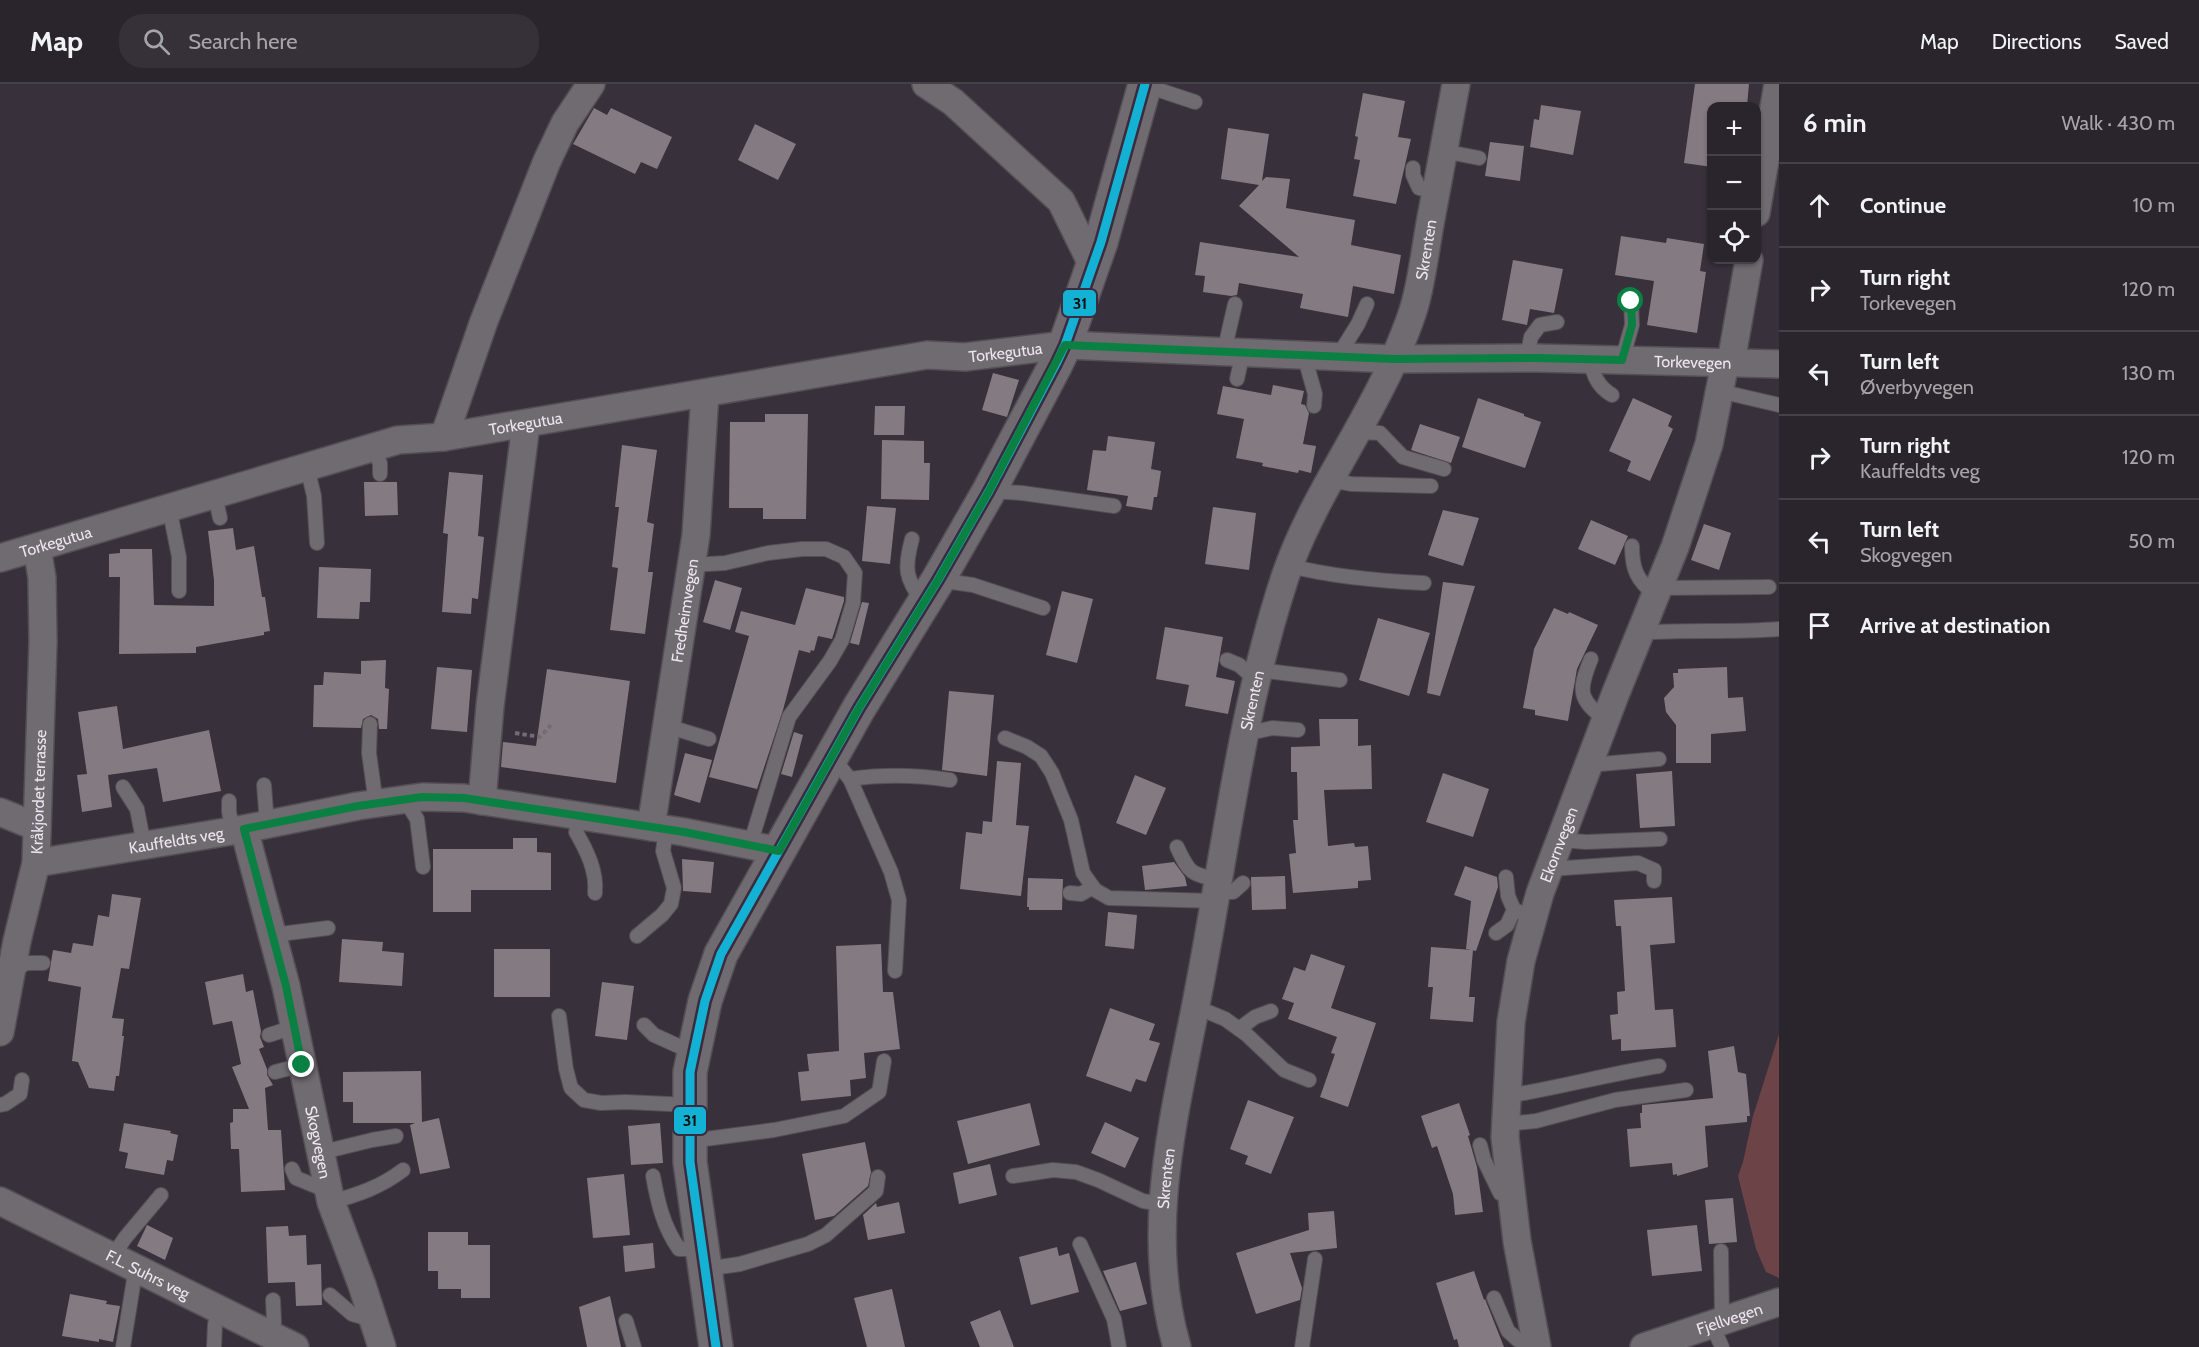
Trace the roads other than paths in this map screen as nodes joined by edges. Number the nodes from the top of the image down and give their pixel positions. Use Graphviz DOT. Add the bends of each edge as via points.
graph roads {
  1 [pos="591,84"];
  2 [pos="926,84"];
  3 [pos="1144,84"];
  4 [pos="1456,84"];
  5 [pos="1778,84"];
  6 [pos="1195,102"];
  7 [pos="1443,151"];
  8 [pos="1479,158"];
  9 [pos="1413,168"];
  10 [pos="1761,178"];
  11 [pos="1436,192"];
  12 [pos="1748,264"];
  13 [pos="1092,266"];
  14 [pos="1631,301"];
  15 [pos="1235,304"];
  16 [pos="1367,304"];
  17 [pos="1557,322"];
  18 [pos="1065,345"];
  19 [pos="1234,352"];
  20 [pos="1304,355"];
  21 [pos="1338,356"];
  22 [pos="1527,358"];
  23 [pos="1394,359"];
  24 [pos="1590,359"];
  25 [pos="1622,360"];
  26 [pos="1728,363"];
  27 [pos="1779,364"];
  28 [pos="1237,379"];
  29 [pos="1719,391"];
  30 [pos="705,393"];
  31 [pos="1612,395"];
  32 [pos="1779,405"];
  33 [pos="1314,406"];
  34 [pos="526,424"];
  35 [pos="1358,432"];
  36 [pos="444,437"];
  37 [pos="372,448"];
  38 [pos="307,467"];
  39 [pos="1444,469"];
  40 [pos="380,474"];
  41 [pos="1330,480"];
  42 [pos="1431,486"];
  43 [pos="989,491"];
  44 [pos="1114,506"];
  45 [pos="169,507"];
  46 [pos="912,539"];
  47 [pos="316,543"];
  48 [pos="1632,546"];
  49 [pos="37,547"];
  50 [pos="0,558"];
  51 [pos="692,565"];
  52 [pos="1290,566"];
  53 [pos="1424,583"];
  54 [pos="1770,587"];
  55 [pos="179,591"];
  56 [pos="931,592"];
  57 [pos="1657,592"];
  58 [pos="1043,608"];
  59 [pos="1779,629"];
  60 [pos="1641,633"];
  61 [pos="1591,659"];
  62 [pos="1227,660"];
  63 [pos="1258,675"];
  64 [pos="1340,680"];
  65 [pos="1606,720"];
  66 [pos="370,724"];
  67 [pos="668,726"];
  68 [pos="1298,730"];
  69 [pos="1245,734"];
  70 [pos="1005,738"];
  71 [pos="709,739"];
  72 [pos="1659,759"];
  73 [pos="1589,765"];
  74 [pos="841,768"];
  75 [pos="950,780"];
  76 [pos="264,785"];
  77 [pos="123,787"];
  78 [pos="405,800"];
  79 [pos="229,801"];
  80 [pos="482,801"];
  81 [pos="375,804"];
  82 [pos="0,812"];
  83 [pos="581,816"];
  84 [pos="37,827"];
  85 [pos="248,828"];
  86 [pos="659,828"];
  87 [pos="1660,839"];
  88 [pos="1561,840"];
  89 [pos="144,845"];
  90 [pos="1177,847"];
  91 [pos="765,848"];
  92 [pos="36,863"];
  93 [pos="423,867"];
  94 [pos="1550,869"];
  95 [pos="1506,877"];
  96 [pos="1654,881"];
  97 [pos="1093,887"];
  98 [pos="1223,889"];
  99 [pos="595,893"];
  100 [pos="1070,893"];
  101 [pos="1523,914"];
  102 [pos="328,928"];
  103 [pos="1496,933"];
  104 [pos="272,935"];
  105 [pos="637,936"];
  106 [pos="43,963"];
  107 [pos="895,971"];
  108 [pos="5,973"];
  109 [pos="1196,1007"];
  110 [pos="1271,1011"];
  111 [pos="559,1016"];
  112 [pos="644,1025"];
  113 [pos="294,1027"];
  114 [pos="1239,1029"];
  115 [pos="0,1032"];
  116 [pos="269,1035"];
  117 [pos="694,1053"];
  118 [pos="884,1062"];
  119 [pos="302,1065"];
  120 [pos="1659,1066"];
  121 [pos="274,1072"];
  122 [pos="22,1080"];
  123 [pos="1309,1080"];
  124 [pos="1686,1090"];
  125 [pos="1507,1096"];
  126 [pos="0,1105"];
  127 [pos="690,1105"];
  128 [pos="1506,1124"];
  129 [pos="396,1136"];
  130 [pos="690,1141"];
  131 [pos="1480,1145"];
  132 [pos="320,1153"];
  133 [pos="292,1169"];
  134 [pos="403,1170"];
  135 [pos="653,1176"];
  136 [pos="1012,1176"];
  137 [pos="878,1177"];
  138 [pos="1511,1191"];
  139 [pos="161,1195"];
  140 [pos="329,1197"];
  141 [pos="0,1201"];
  142 [pos="1162,1204"];
  143 [pos="1080,1244"];
  144 [pos="1721,1251"];
  145 [pos="705,1259"];
  146 [pos="1315,1259"];
  147 [pos="125,1262"];
  148 [pos="330,1295"];
  149 [pos="1494,1298"];
  150 [pos="273,1300"];
  151 [pos="1779,1302"];
  152 [pos="219,1309"];
  153 [pos="373,1320"];
  154 [pos="626,1321"];
  155 [pos="1718,1330"];
  156 [pos="284,1341"];
  157 [pos="1537,1346"];
  158 [pos="123,1347"];
  159 [pos="214,1347"];
  160 [pos="382,1347"];
  161 [pos="634,1347"];
  162 [pos="716,1347"];
  163 [pos="1119,1347"];
  164 [pos="1177,1347"];
  165 [pos="1302,1347"];
  166 [pos="1644,1347"];
  1 -- 36 [label="street" via="565,123 548,161 484,321"];
  2 -- 13 [label="street" via="953,102 1061,201"];
  3 -- 6 [label="lane"];
  3 -- 13 [label="main road"];
  4 -- 7 [label="street, Skrenten"];
  5 -- 10 [label="street"];
  7 -- 8 [label="lane"];
  7 -- 11 [label="street, Skrenten"];
  9 -- 11 [label="lane" via="1419,188"];
  11 -- 23 [label="street, Skrenten" via="1415,304"];
  12 -- 26 [label="street, Ekornvegen"];
  13 -- 18 [label="main road"];
  14 -- 25 [label="lane" via="1632,325"];
  15 -- 19 [label="lane"];
  16 -- 21 [label="lane"];
  17 -- 22 [label="lane" via="1540,325 1531,337"];
  18 -- 19 [label="street, Torkevegen"];
  18 -- 30 [label="street, Torkegutua" via="965,357 927,355"];
  18 -- 43 [label="main road"];
  19 -- 20 [label="street, Torkevegen"];
  19 -- 28 [label="lane"];
  20 -- 21 [label="street, Torkevegen"];
  20 -- 33 [label="lane" via="1315,394"];
  21 -- 23 [label="street, Torkevegen"];
  22 -- 23 [label="street, Torkevegen"];
  22 -- 24 [label="street, Torkevegen"];
  23 -- 35 [label="street, Skrenten"];
  24 -- 25 [label="street, Torkevegen"];
  24 -- 31 [label="lane" via="1593,375"];
  25 -- 26 [label="street, Torkevegen"];
  26 -- 27 [label="street, Torkevegen"];
  26 -- 29 [label="street, Ekornvegen"];
  29 -- 32 [label="lane"];
  29 -- 57 [label="street, Ekornvegen" via="1709,444"];
  30 -- 34 [label="street, Torkegutua"];
  30 -- 51 [label="street, Fredheimvegen"];
  34 -- 36 [label="street, Torkegutua"];
  34 -- 80 [label="street"];
  35 -- 39 [label="lane" via="1380,433 1403,457"];
  35 -- 41 [label="street, Skrenten"];
  36 -- 37 [label="street, Torkegutua" via="398,440"];
  37 -- 38 [label="street, Torkegutua"];
  37 -- 40 [label="lane" via="380,463"];
  38 -- 45 [label="street, Torkegutua" via="218,506"];
  38 -- 47 [label="lane" via="314,496"];
  41 -- 42 [label="lane"];
  41 -- 52 [label="street, Skrenten"];
  43 -- 44 [label="lane"];
  43 -- 56 [label="main road"];
  45 -- 49 [label="street, Torkegutua"];
  45 -- 55 [label="lane" via="179,557"];
  46 -- 56 [label="lane" via="906,560 910,586"];
  48 -- 57 [label="lane" via="1632,563 1641,584"];
  49 -- 50 [label="street, Torkegutua"];
  49 -- 84 [label="street, Kråkjordet terrasse" via="42,578 43,642"];
  51 -- 67 [label="street, Fredheimvegen"];
  51 -- 91 [label="lane" via="826,549 844,556 855,573 853,603 842,640 789,717"];
  52 -- 53 [label="lane" via="1346,577"];
  52 -- 63 [label="street, Skrenten"];
  54 -- 57 [label="lane"];
  56 -- 58 [label="lane" via="973,585"];
  56 -- 74 [label="main road" via="859,708"];
  57 -- 60 [label="street, Ekornvegen"];
  59 -- 60 [label="lane"];
  60 -- 65 [label="street, Ekornvegen"];
  61 -- 65 [label="lane" via="1582,693 1589,707"];
  62 -- 63 [label="lane"];
  63 -- 64 [label="lane"];
  63 -- 69 [label="street, Skrenten"];
  65 -- 73 [label="street, Ekornvegen"];
  66 -- 81 [label="lane"];
  67 -- 71 [label="lane"];
  67 -- 86 [label="street, Fredheimvegen"];
  68 -- 69 [label="lane" via="1272,728"];
  69 -- 98 [label="street, Skrenten"];
  70 -- 97 [label="lane" via="1041,756 1052,773 1071,820 1083,873"];
  72 -- 73 [label="lane"];
  73 -- 88 [label="street, Ekornvegen"];
  74 -- 75 [label="lane" via="876,776"];
  74 -- 91 [label="main road"];
  74 -- 107 [label="lane" via="887,860 899,900"];
  76 -- 85 [label="lane"];
  77 -- 89 [label="lane" via="137,809"];
  78 -- 80 [label="street, Kauffeldts veg" via="422,797"];
  78 -- 81 [label="street, Kauffeldts veg"];
  78 -- 93 [label="lane" via="417,819"];
  79 -- 85 [label="lane" via="229,812"];
  80 -- 83 [label="street, Kauffeldts veg"];
  81 -- 85 [label="street, Kauffeldts veg"];
  82 -- 84 [label="street"];
  83 -- 86 [label="street, Kauffeldts veg"];
  83 -- 99 [label="lane" via="576,832 596,880"];
  84 -- 92 [label="street, Kråkjordet terrasse"];
  85 -- 89 [label="street, Kauffeldts veg"];
  85 -- 104 [label="street, Skogvegen"];
  86 -- 91 [label="street, Kauffeldts veg"];
  86 -- 105 [label="lane" via="674,888 671,904"];
  87 -- 88 [label="lane"];
  88 -- 94 [label="street, Ekornvegen"];
  89 -- 92 [label="street, Kauffeldts veg"];
  90 -- 98 [label="lane" via="1186,866"];
  91 -- 117 [label="main road" via="721,954 705,1001"];
  92 -- 108 [label="street, Kråkjordet terrasse"];
  94 -- 96 [label="lane" via="1638,863 1654,870"];
  94 -- 101 [label="street, Ekornvegen"];
  95 -- 101 [label="lane" via="1508,896"];
  97 -- 98 [label="lane" via="1109,898"];
  97 -- 100 [label="lane" via="1081,894"];
  98 -- 109 [label="street, Skrenten"];
  101 -- 103 [label="lane"];
  101 -- 125 [label="street, Ekornvegen"];
  102 -- 104 [label="lane"];
  104 -- 113 [label="street, Skogvegen"];
  106 -- 108 [label="lane" via="26,963"];
  108 -- 115 [label="street, Kråkjordet terrasse"];
  109 -- 114 [label="lane"];
  109 -- 142 [label="street, Skrenten"];
  110 -- 114 [label="lane"];
  111 -- 127 [label="lane" via="571,1088 584,1100"];
  112 -- 117 [label="lane" via="654,1035"];
  113 -- 116 [label="lane"];
  113 -- 119 [label="street, Skogvegen"];
  114 -- 123 [label="lane" via="1284,1070"];
  117 -- 127 [label="main road"];
  118 -- 130 [label="lane" via="879,1092 844,1116"];
  119 -- 121 [label="lane"];
  119 -- 132 [label="street, Skogvegen"];
  120 -- 125 [label="lane"];
  122 -- 126 [label="lane" via="20,1094"];
  124 -- 128 [label="lane" via="1615,1100 1536,1121"];
  125 -- 128 [label="street, Ekornvegen"];
  127 -- 130 [label="main road"];
  128 -- 138 [label="street, Ekornvegen"];
  129 -- 132 [label="lane"];
  130 -- 145 [label="main road"];
  131 -- 138 [label="lane" via="1500,1193"];
  132 -- 140 [label="street, Skogvegen"];
  133 -- 140 [label="lane" via="296,1178"];
  134 -- 140 [label="lane" via="361,1194"];
  135 -- 145 [label="lane" via="660,1214 669,1235 679,1249"];
  136 -- 142 [label="lane" via="1053,1170 1076,1172 1143,1201"];
  137 -- 145 [label="lane" via="876,1191 826,1234 808,1244 740,1264"];
  138 -- 157 [label="street, Ekornvegen"];
  139 -- 147 [label="lane" via="132,1229"];
  140 -- 153 [label="street, Skogvegen"];
  141 -- 147 [label="street, F.L. Suhrs veg"];
  142 -- 164 [label="street, Skrenten" via="1161,1258"];
  143 -- 163 [label="lane" via="1114,1319"];
  144 -- 155 [label="lane"];
  145 -- 162 [label="main road"];
  146 -- 165 [label="lane"];
  147 -- 152 [label="street, F.L. Suhrs veg"];
  147 -- 158 [label="lane"];
  148 -- 153 [label="lane" via="352,1314"];
  149 -- 157 [label="lane" via="1508,1331 1518,1340"];
  150 -- 156 [label="lane" via="274,1322"];
  151 -- 155 [label="street, Fjellvegen"];
  152 -- 156 [label="street, F.L. Suhrs veg"];
  152 -- 159 [label="lane"];
  153 -- 160 [label="street, Skogvegen"];
  154 -- 161 [label="lane"];
  155 -- 166 [label="street, Fjellvegen"];
}
